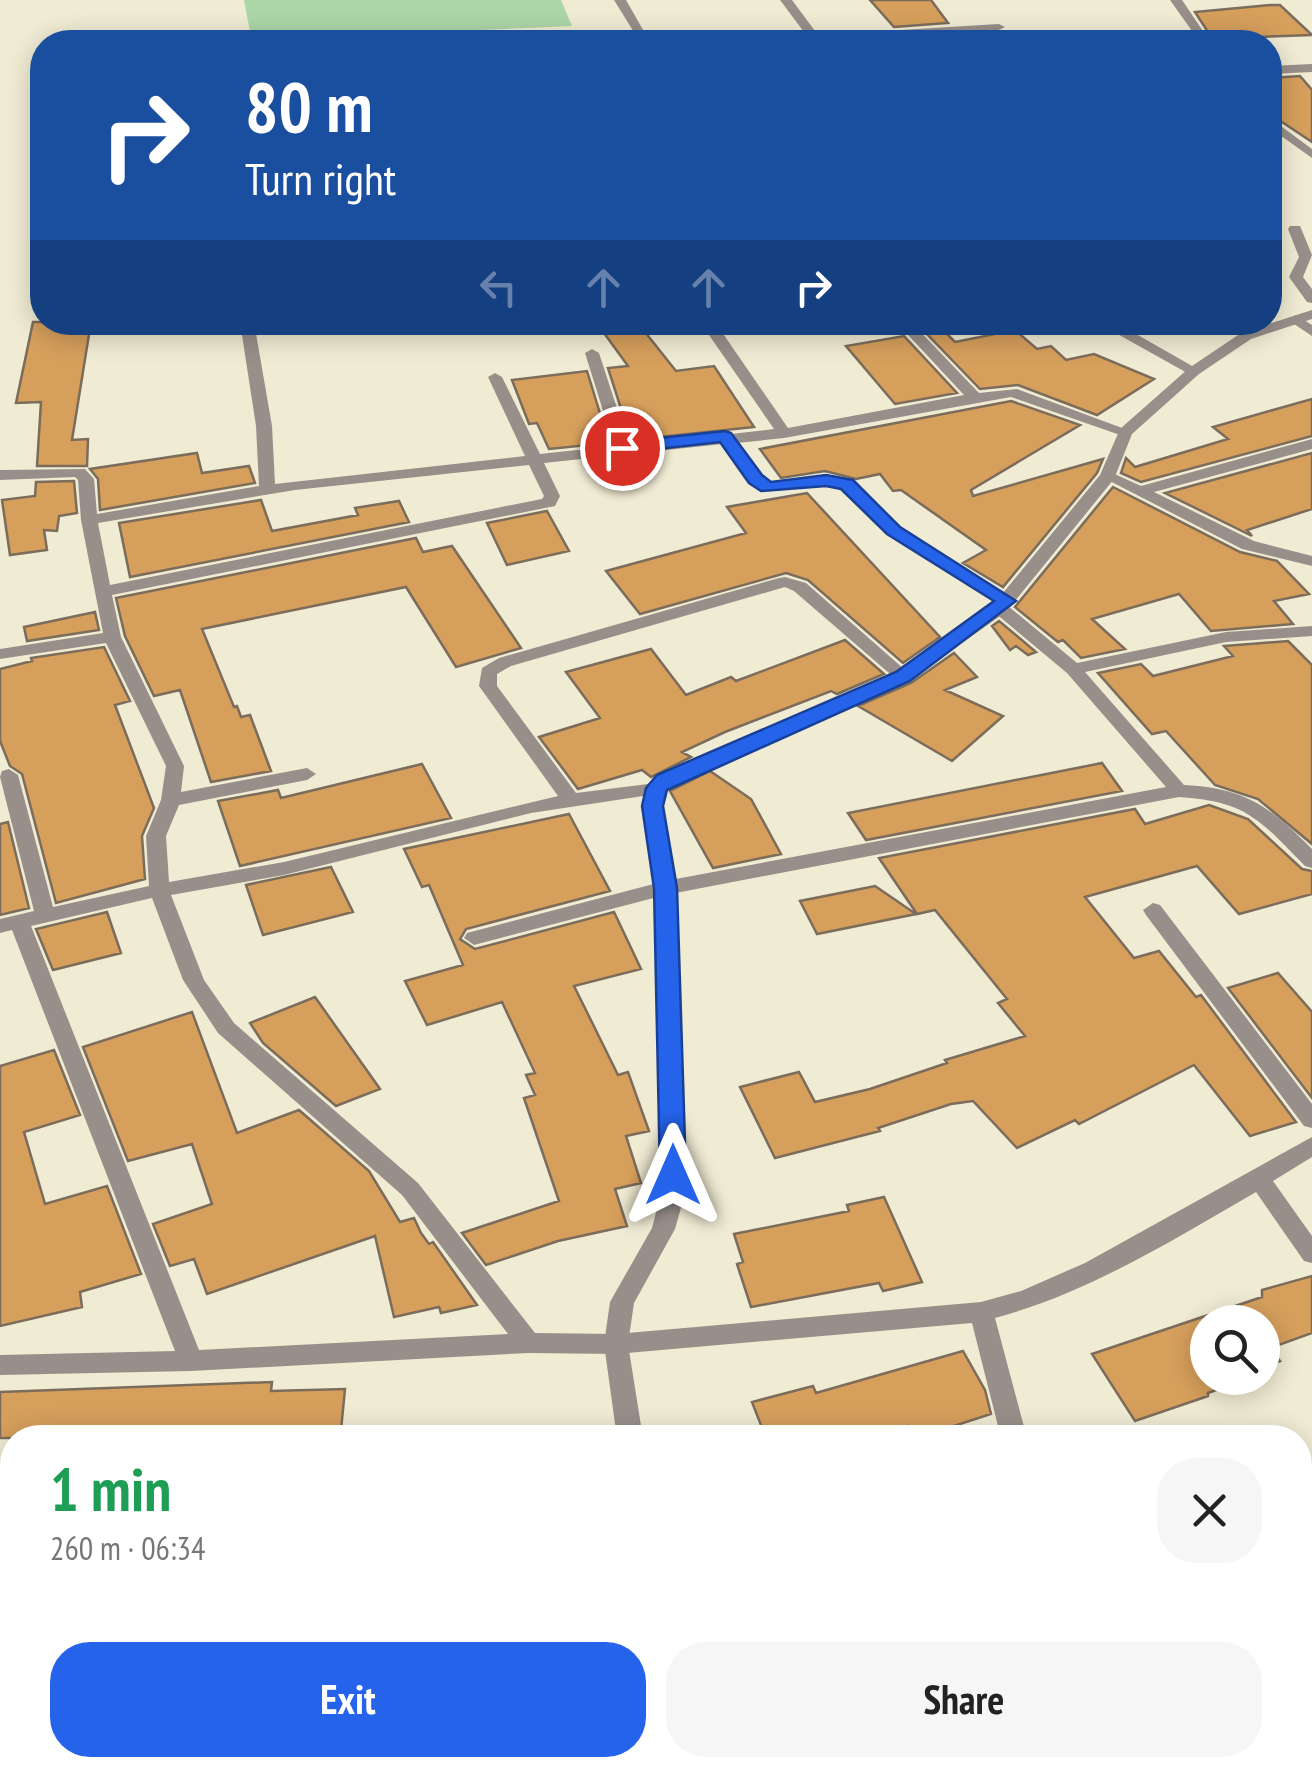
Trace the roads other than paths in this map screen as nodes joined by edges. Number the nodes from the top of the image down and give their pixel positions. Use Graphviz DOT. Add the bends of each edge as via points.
graph roads {
  1 [pos="620,0"];
  2 [pos="786,0"];
  3 [pos="1176,0"];
  4 [pos="999,27"];
  5 [pos="637,30"];
  6 [pos="808,30"];
  7 [pos="960,30"];
  8 [pos="1196,30"];
  9 [pos="1312,68"];
  10 [pos="1282,69"];
  11 [pos="1282,131"];
  12 [pos="1311,154"];
  13 [pos="1294,229"];
  14 [pos="1312,299"];
  15 [pos="1307,322"];
  16 [pos="1282,328"];
  17 [pos="249,335"];
  18 [pos="716,335"];
  19 [pos="915,335"];
  20 [pos="1128,335"];
  21 [pos="1250,335"];
  22 [pos="592,354"];
  23 [pos="1194,371"];
  24 [pos="496,377"];
  25 [pos="975,398"];
  26 [pos="1125,432"];
  27 [pos="784,433"];
  28 [pos="725,436"];
  29 [pos="1312,444"];
  30 [pos="622,448"];
  31 [pos="533,459"];
  32 [pos="0,474"];
  33 [pos="1108,476"];
  34 [pos="267,491"];
  35 [pos="1140,491"];
  36 [pos="88,520"];
  37 [pos="1312,561"];
  38 [pos="103,592"];
  39 [pos="1003,604"];
  40 [pos="1312,631"];
  41 [pos="112,637"];
  42 [pos="0,654"];
  43 [pos="1074,669"];
  44 [pos="903,676"];
  45 [pos="307,774"];
  46 [pos="9,775"];
  47 [pos="656,788"];
  48 [pos="1179,791"];
  49 [pos="570,797"];
  50 [pos="171,800"];
  51 [pos="1312,861"];
  52 [pos="666,888"];
  53 [pos="159,890"];
  54 [pos="1152,910"];
  55 [pos="45,916"];
  56 [pos="9,924"];
  57 [pos="474,938"];
  58 [pos="1312,1120"];
  59 [pos="1312,1146"];
  60 [pos="1260,1180"];
  61 [pos="1312,1254"];
  62 [pos="981,1312"];
  63 [pos="529,1343"];
  64 [pos="616,1344"];
  65 [pos="191,1361"];
  66 [pos="0,1366"];
  67 [pos="628,1425"];
  68 [pos="1011,1425"];
  1 -- 5 [label="street"];
  2 -- 6 [label="street"];
  3 -- 8 [label="street"];
  4 -- 7 [label="street"];
  9 -- 10 [label="street"];
  11 -- 12 [label="street"];
  13 -- 14 [label="street" via="1306,257 1296,277"];
  15 -- 16 [label="street"];
  17 -- 34 [label="street"];
  18 -- 27 [label="street"];
  19 -- 25 [label="street"];
  20 -- 23 [label="street"];
  21 -- 23 [label="street"];
  22 -- 30 [label="street"];
  23 -- 26 [label="street"];
  24 -- 31 [label="street"];
  25 -- 26 [label="street" via="1012,392"];
  25 -- 27 [label="street"];
  26 -- 33 [label="street"];
  27 -- 28 [label="street"];
  28 -- 30 [label="street"];
  28 -- 39 [label="street" via="768,488 826,480 846,484 894,530"];
  29 -- 35 [label="street"];
  30 -- 31 [label="street"];
  31 -- 34 [label="street"];
  31 -- 38 [label="street" via="552,496 540,508"];
  32 -- 36 [label="street" via="79,472 86,479"];
  33 -- 35 [label="street"];
  33 -- 39 [label="street"];
  34 -- 36 [label="street"];
  35 -- 37 [label="street" via="1248,545"];
  36 -- 38 [label="street"];
  38 -- 41 [label="street"];
  39 -- 43 [label="street"];
  39 -- 44 [label="street"];
  40 -- 43 [label="street" via="1226,637"];
  41 -- 42 [label="street"];
  41 -- 50 [label="street" via="175,766"];
  43 -- 48 [label="street"];
  44 -- 47 [label="street"];
  44 -- 49 [label="street" via="800,586 785,582 505,662 488,672 488,686"];
  45 -- 50 [label="street"];
  46 -- 55 [label="street"];
  47 -- 49 [label="street"];
  47 -- 52 [label="street" via="652,806"];
  48 -- 51 [label="street" via="1215,791 1251,802"];
  48 -- 52 [label="street"];
  49 -- 53 [label="street" via="263,876"];
  50 -- 53 [label="street" via="156,836"];
  52 -- 57 [label="street"];
  52 -- 64 [label="street" via="672,1198 622,1302"];
  53 -- 55 [label="street"];
  53 -- 63 [label="street" via="201,999 410,1189"];
  54 -- 58 [label="street"];
  55 -- 56 [label="street"];
  56 -- 65 [label="street"];
  59 -- 60 [label="street"];
  60 -- 61 [label="street"];
  60 -- 62 [label="street" via="1069,1284"];
  62 -- 64 [label="street"];
  62 -- 68 [label="street"];
  63 -- 64 [label="street"];
  63 -- 65 [label="street"];
  64 -- 67 [label="street"];
  65 -- 66 [label="street"];
}
